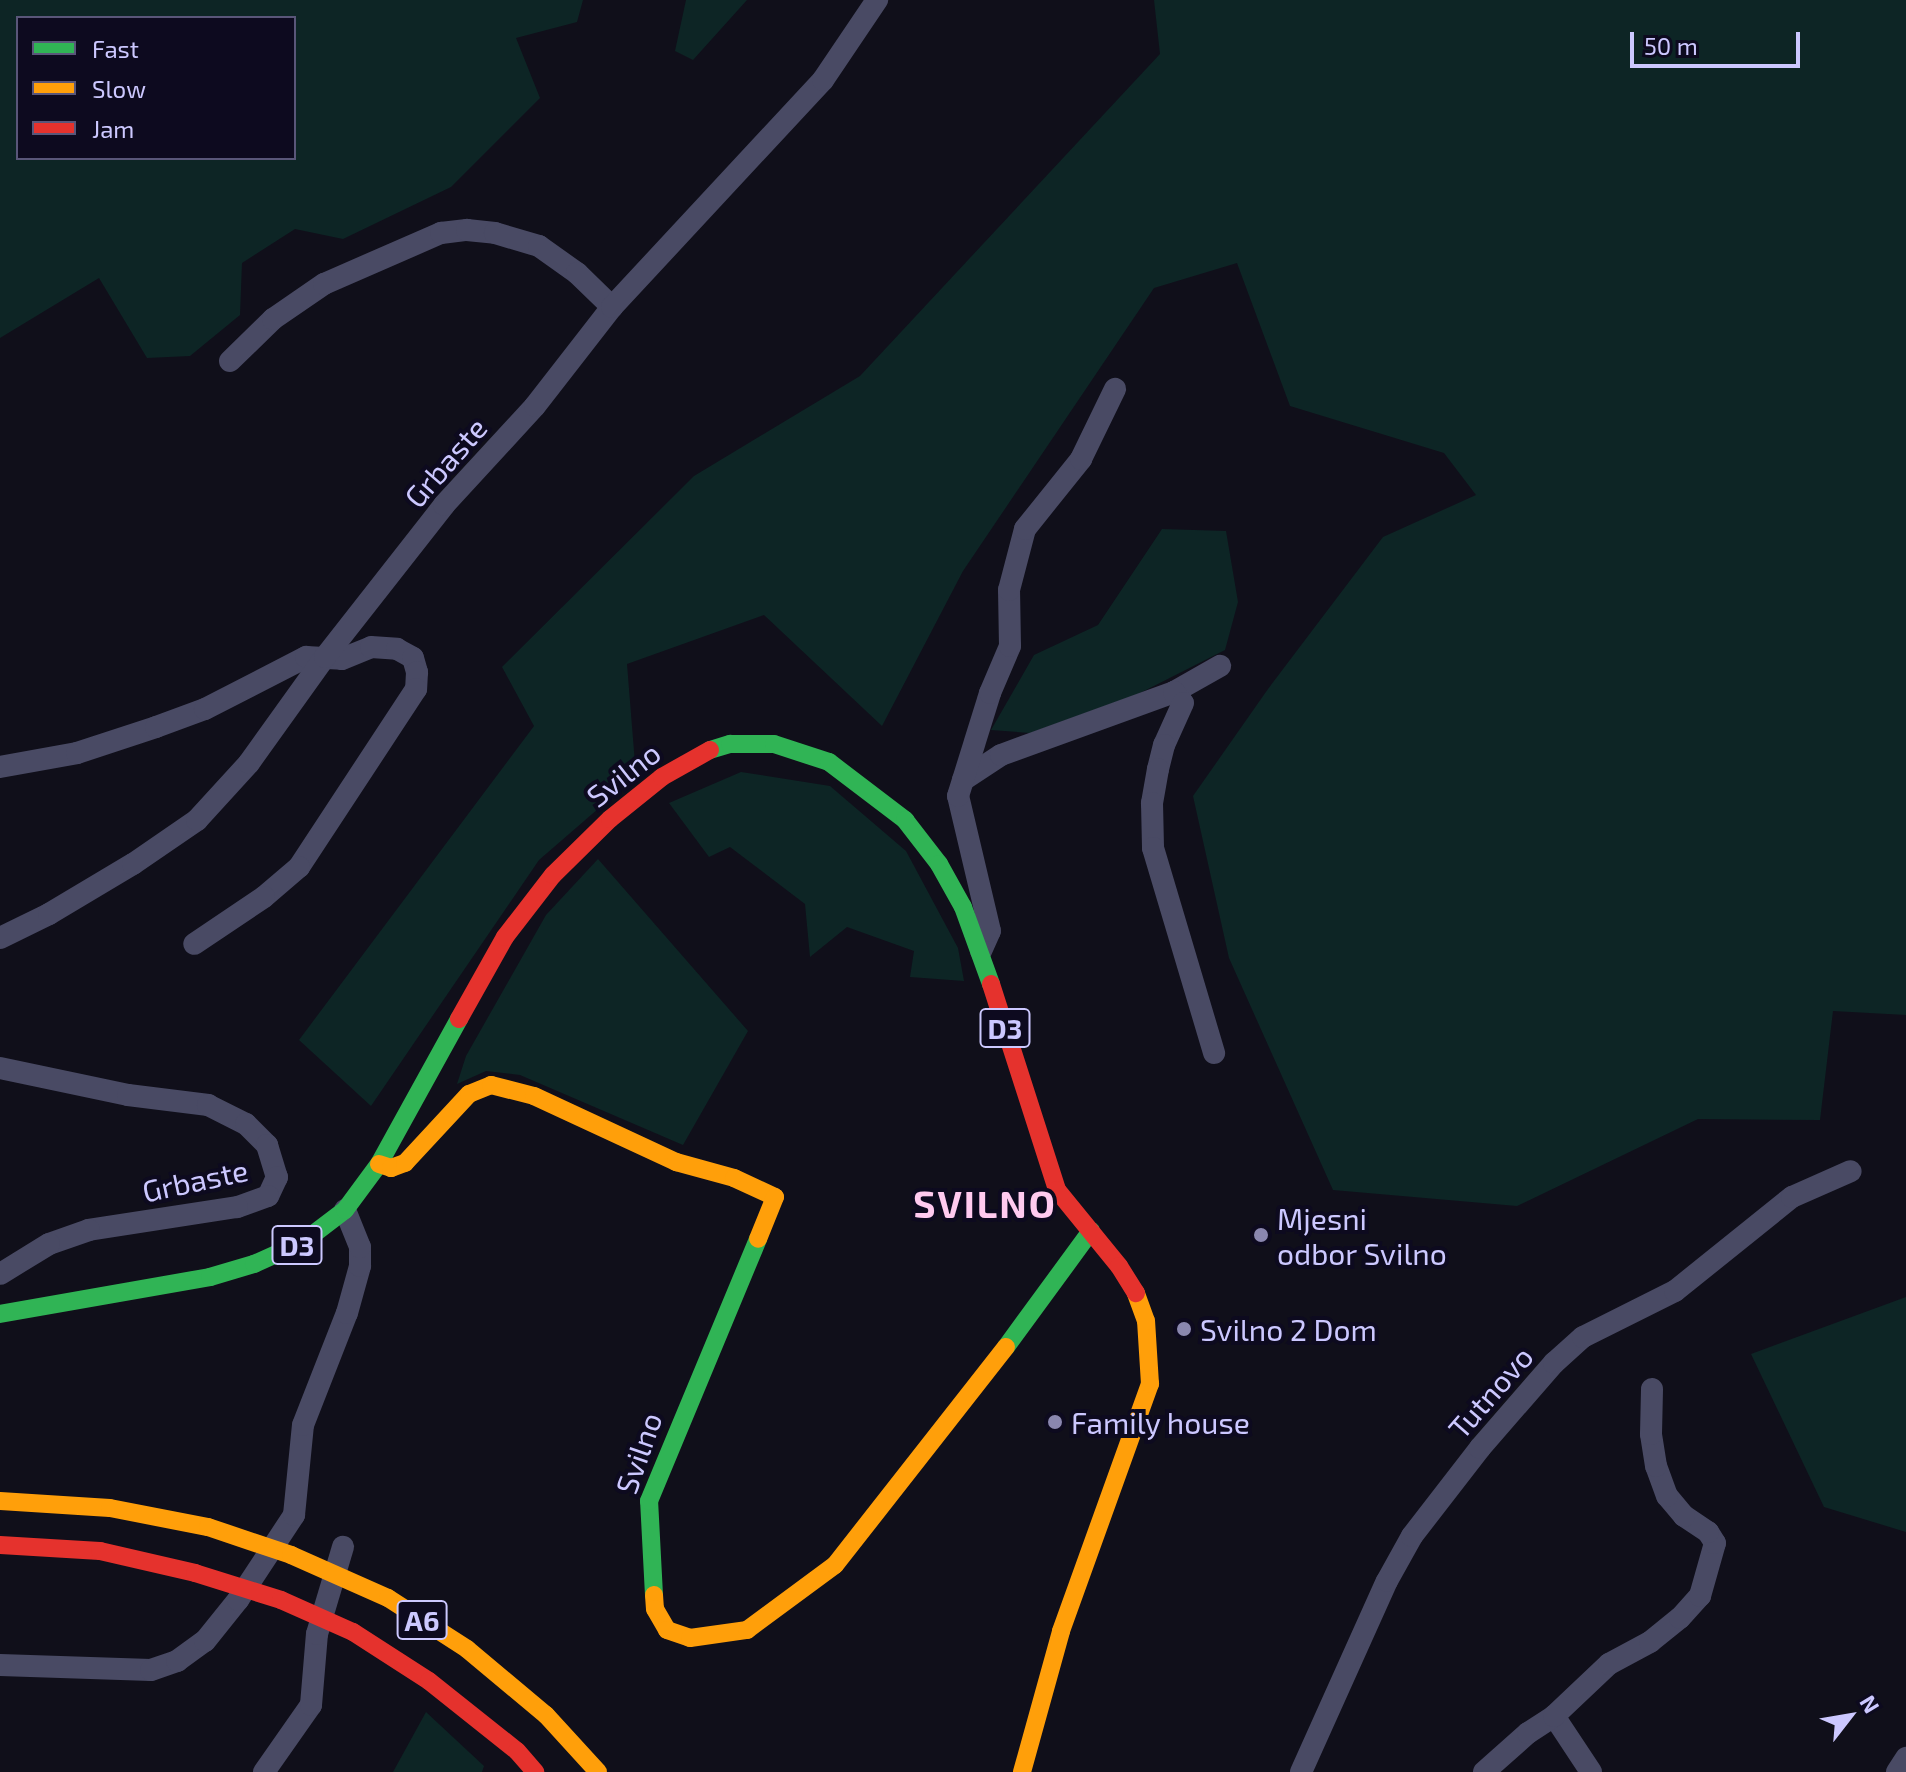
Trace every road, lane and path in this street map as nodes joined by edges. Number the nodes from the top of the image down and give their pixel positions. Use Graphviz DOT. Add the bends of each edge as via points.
graph roads {
  1 [pos="877,0"];
  2 [pos="612,307"];
  3 [pos="230,361"];
  4 [pos="1115,389"];
  5 [pos="325,657"];
  6 [pos="1220,666"];
  7 [pos="1174,692"];
  8 [pos="0,767"];
  9 [pos="963,780"];
  10 [pos="0,938"];
  11 [pos="194,944"];
  12 [pos="981,952"];
  13 [pos="1214,1053"];
  14 [pos="0,1068"];
  15 [pos="379,1164"];
  16 [pos="1851,1171"];
  17 [pos="345,1210"];
  18 [pos="1091,1231"];
  19 [pos="0,1274"];
  20 [pos="0,1314"];
  21 [pos="1652,1389"];
  22 [pos="0,1501"];
  23 [pos="0,1545"];
  24 [pos="343,1547"];
  25 [pos="0,1665"];
  26 [pos="1554,1716"];
  27 [pos="1906,1758"];
  28 [pos="264,1772"];
  29 [pos="535,1772"];
  30 [pos="598,1772"];
  31 [pos="1022,1772"];
  32 [pos="1301,1772"];
  33 [pos="1484,1772"];
  34 [pos="1591,1772"];
  35 [pos="1897,1772"];
  1 -- 2 [label="street, Grbaste" via="823,80"];
  2 -- 3 [label="street" via="539,246 495,233 441,233 324,284 273,319"];
  2 -- 5 [label="street, Grbaste" via="535,406 444,505"];
  4 -- 9 [label="street, Svilno" via="1081,459 1025,529 1009,590 1010,646"];
  5 -- 8 [label="street" via="306,657 205,709 156,727 77,753"];
  5 -- 10 [label="street, Grbaste" via="249,763 197,820 121,871"];
  5 -- 11 [label="street" via="342,659 371,647 397,649 413,658 416,689 299,867"];
  6 -- 7 [label="street"];
  7 -- 9 [label="street" via="1001,755"];
  7 -- 13 [label="street" via="1183,703 1158,769 1153,848"];
  9 -- 12 [label="street, Svilno" via="958,796 990,931"];
  12 -- 15 [label="main road, Svilno / D3" via="939,864 905,820 862,785 829,762 774,744 730,744 710,750 662,777 553,875 505,937"];
  12 -- 18 [label="main road, Svilno / D3" via="1046,1162 1065,1202"];
  14 -- 19 [label="street, Grbaste" via="128,1095 208,1105 246,1124 267,1145 277,1177 268,1196 237,1207 89,1230 49,1244"];
  15 -- 17 [label="main road, Svilno / D3"];
  15 -- 18 [label="main road, Svilno" via="391,1168 405,1163 469,1094 491,1085 534,1096 676,1162 734,1178 775,1197 649,1501 655,1609 667,1630 690,1638 747,1630 835,1565 957,1414"];
  16 -- 32 [label="street, Tutnovo" via="1792,1197 1675,1291 1583,1337 1554,1363 1412,1536"];
  17 -- 20 [label="main road, Svilno / D3" via="303,1242 254,1264 210,1277"];
  17 -- 25 [label="street" via="360,1247 360,1266 303,1425 294,1515 238,1600 205,1641 177,1661 151,1670"];
  18 -- 31 [label="main road, Svilno / D3" via="1137,1295 1146,1321 1150,1384 1061,1631"];
  21 -- 26 [label="street" via="1656,1466 1667,1496 1715,1543 1711,1563 1700,1596 1680,1618 1609,1664"];
  22 -- 30 [label="main road, A6, bridge" via="110,1508 208,1527 291,1555 388,1598 467,1649 546,1715"];
  23 -- 29 [label="main road, A6, bridge" via="100,1551 281,1600 353,1632 429,1681 517,1751"];
  24 -- 28 [label="street" via="317,1634 311,1705"];
  26 -- 33 [label="street"];
  26 -- 34 [label="street"];
  27 -- 35 [label="street"];
}
